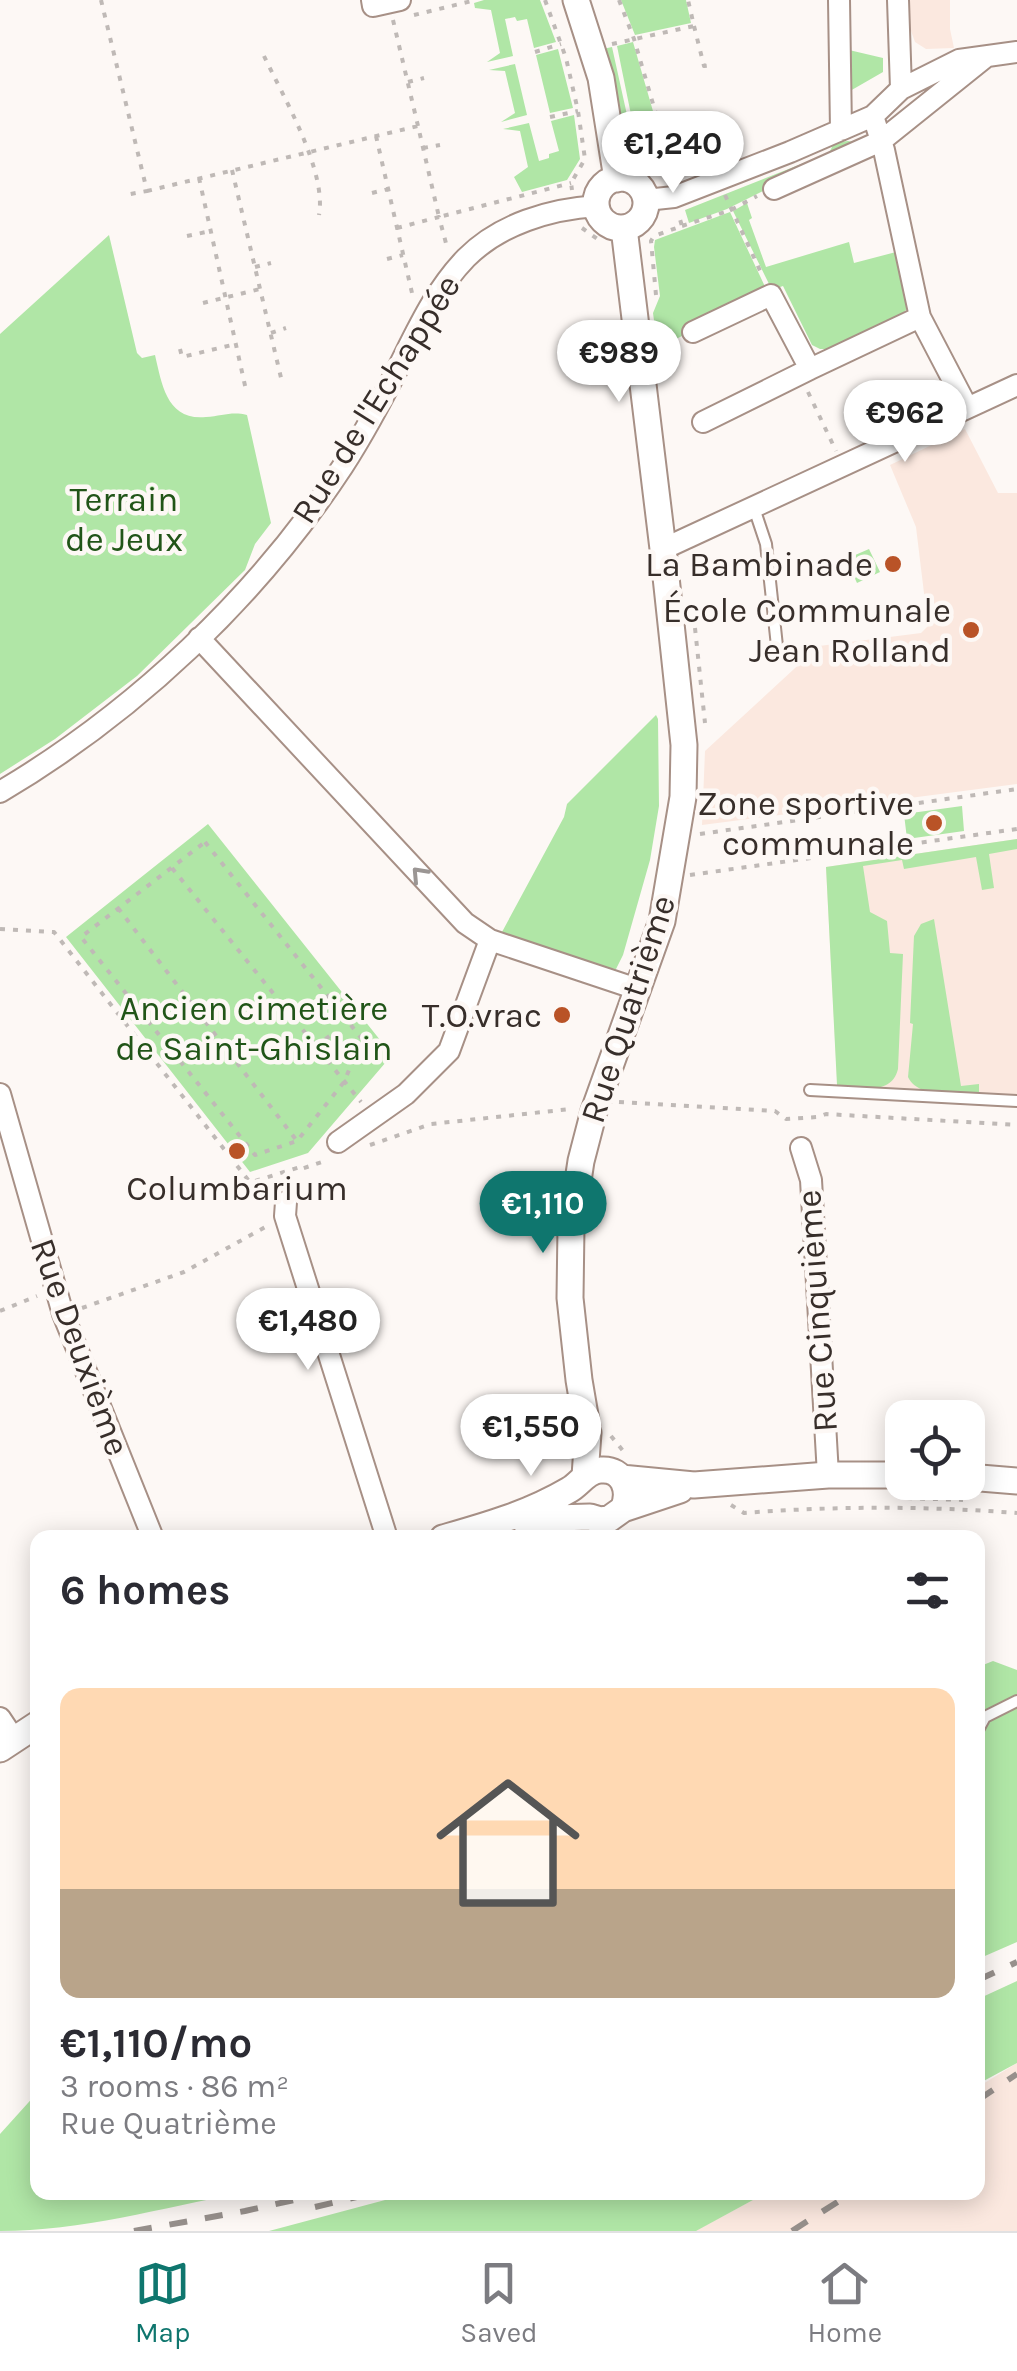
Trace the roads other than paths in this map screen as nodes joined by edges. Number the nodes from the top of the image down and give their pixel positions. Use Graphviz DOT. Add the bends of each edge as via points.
graph roads {
  1 [pos="576,0"];
  2 [pos="838,0"];
  3 [pos="898,0"];
  4 [pos="1017,52"];
  5 [pos="988,56"];
  6 [pos="900,89"];
  7 [pos="873,116"];
  8 [pos="842,130"];
  9 [pos="881,141"];
  10 [pos="617,179"];
  11 [pos="774,190"];
  12 [pos="646,200"];
  13 [pos="586,206"];
  14 [pos="616,237"];
  15 [pos="920,317"];
  16 [pos="693,332"];
  17 [pos="805,372"];
  18 [pos="1017,385"];
  19 [pos="967,408"];
  20 [pos="703,422"];
  21 [pos="754,508"];
  22 [pos="664,549"];
  23 [pos="199,638"];
  24 [pos="778,646"];
  25 [pos="0,792"];
  26 [pos="490,940"];
  27 [pos="637,990"];
  28 [pos="810,1090"];
  29 [pos="0,1094"];
  30 [pos="1017,1101"];
  31 [pos="341,1148"];
  32 [pos="801,1148"];
  33 [pos="285,1209"];
  34 [pos="588,1433"];
  35 [pos="617,1475"];
  36 [pos="828,1475"];
  37 [pos="582,1480"];
  38 [pos="1017,1481"];
  39 [pos="885,1484"];
  40 [pos="985,1485"];
  41 [pos="694,1486"];
  42 [pos="623,1509"];
  43 [pos="590,1517"];
  44 [pos="507,1520"];
  45 [pos="150,1530"];
  46 [pos="385,1530"];
  47 [pos="471,1530"];
  48 [pos="1017,1701"];
  49 [pos="985,1717"];
  50 [pos="30,1727"];
  51 [pos="4,1735"];
  1 -- 10 [label="street" via="601,78"];
  2 -- 8 [label="street"];
  3 -- 6 [label="street"];
  4 -- 5 [label="street"];
  5 -- 6 [label="street" via="959,60"];
  5 -- 9 [label="street"];
  6 -- 7 [label="street"];
  7 -- 8 [label="street"];
  7 -- 9 [label="street"];
  8 -- 12 [label="street" via="674,197"];
  9 -- 11 [label="street"];
  9 -- 15 [label="street"];
  10 -- 12 [label="street" via="638,185"];
  10 -- 13 [label="street"];
  12 -- 14 [label="street" via="643,216"];
  13 -- 14 [label="street"];
  13 -- 23 [label="street, Rue de l'Echappée" via="495,235 448,277 343,466 251,584"];
  14 -- 22 [label="street, Rue Quatrième"];
  15 -- 17 [label="street"];
  15 -- 19 [label="street"];
  16 -- 17 [label="street" via="771,295"];
  17 -- 20 [label="street"];
  18 -- 19 [label="street"];
  19 -- 21 [label="street"];
  21 -- 22 [label="street"];
  21 -- 24 [label="lane" via="766,544"];
  22 -- 27 [label="street, Rue Quatrième" via="681,705 683,797 662,921"];
  23 -- 25 [label="street, Rue de l'Echappée" via="106,720"];
  26 -- 23 [label="street, one-way" via="465,924"];
  26 -- 27 [label="street"];
  26 -- 31 [label="street" via="449,1051"];
  27 -- 34 [label="street, Rue Quatrième" via="580,1161 572,1227 570,1298"];
  28 -- 30 [label="lane"];
  29 -- 45 [label="street, Rue Deuxième" via="54,1289"];
  32 -- 36 [label="street, Rue Cinquième" via="810,1180"];
  33 -- 46 [label="street"];
  34 -- 35 [label="street, Rue Quatrième"];
  34 -- 37 [label="street, Rue Quatrième"];
  35 -- 37 [label="street" via="598,1470"];
  35 -- 41 [label="street"];
  35 -- 42 [label="street" via="627,1493"];
  36 -- 39 [label="street"];
  36 -- 41 [label="street"];
  37 -- 43 [label="street" via="578,1504"];
  37 -- 44 [label="street"];
  38 -- 40 [label="street"];
  41 -- 42 [label="street"];
  42 -- 43 [label="street" via="610,1519"];
  43 -- 44 [label="street"];
  44 -- 47 [label="street"];
  48 -- 49 [label="lane"];
  50 -- 51 [label="street"];
}
